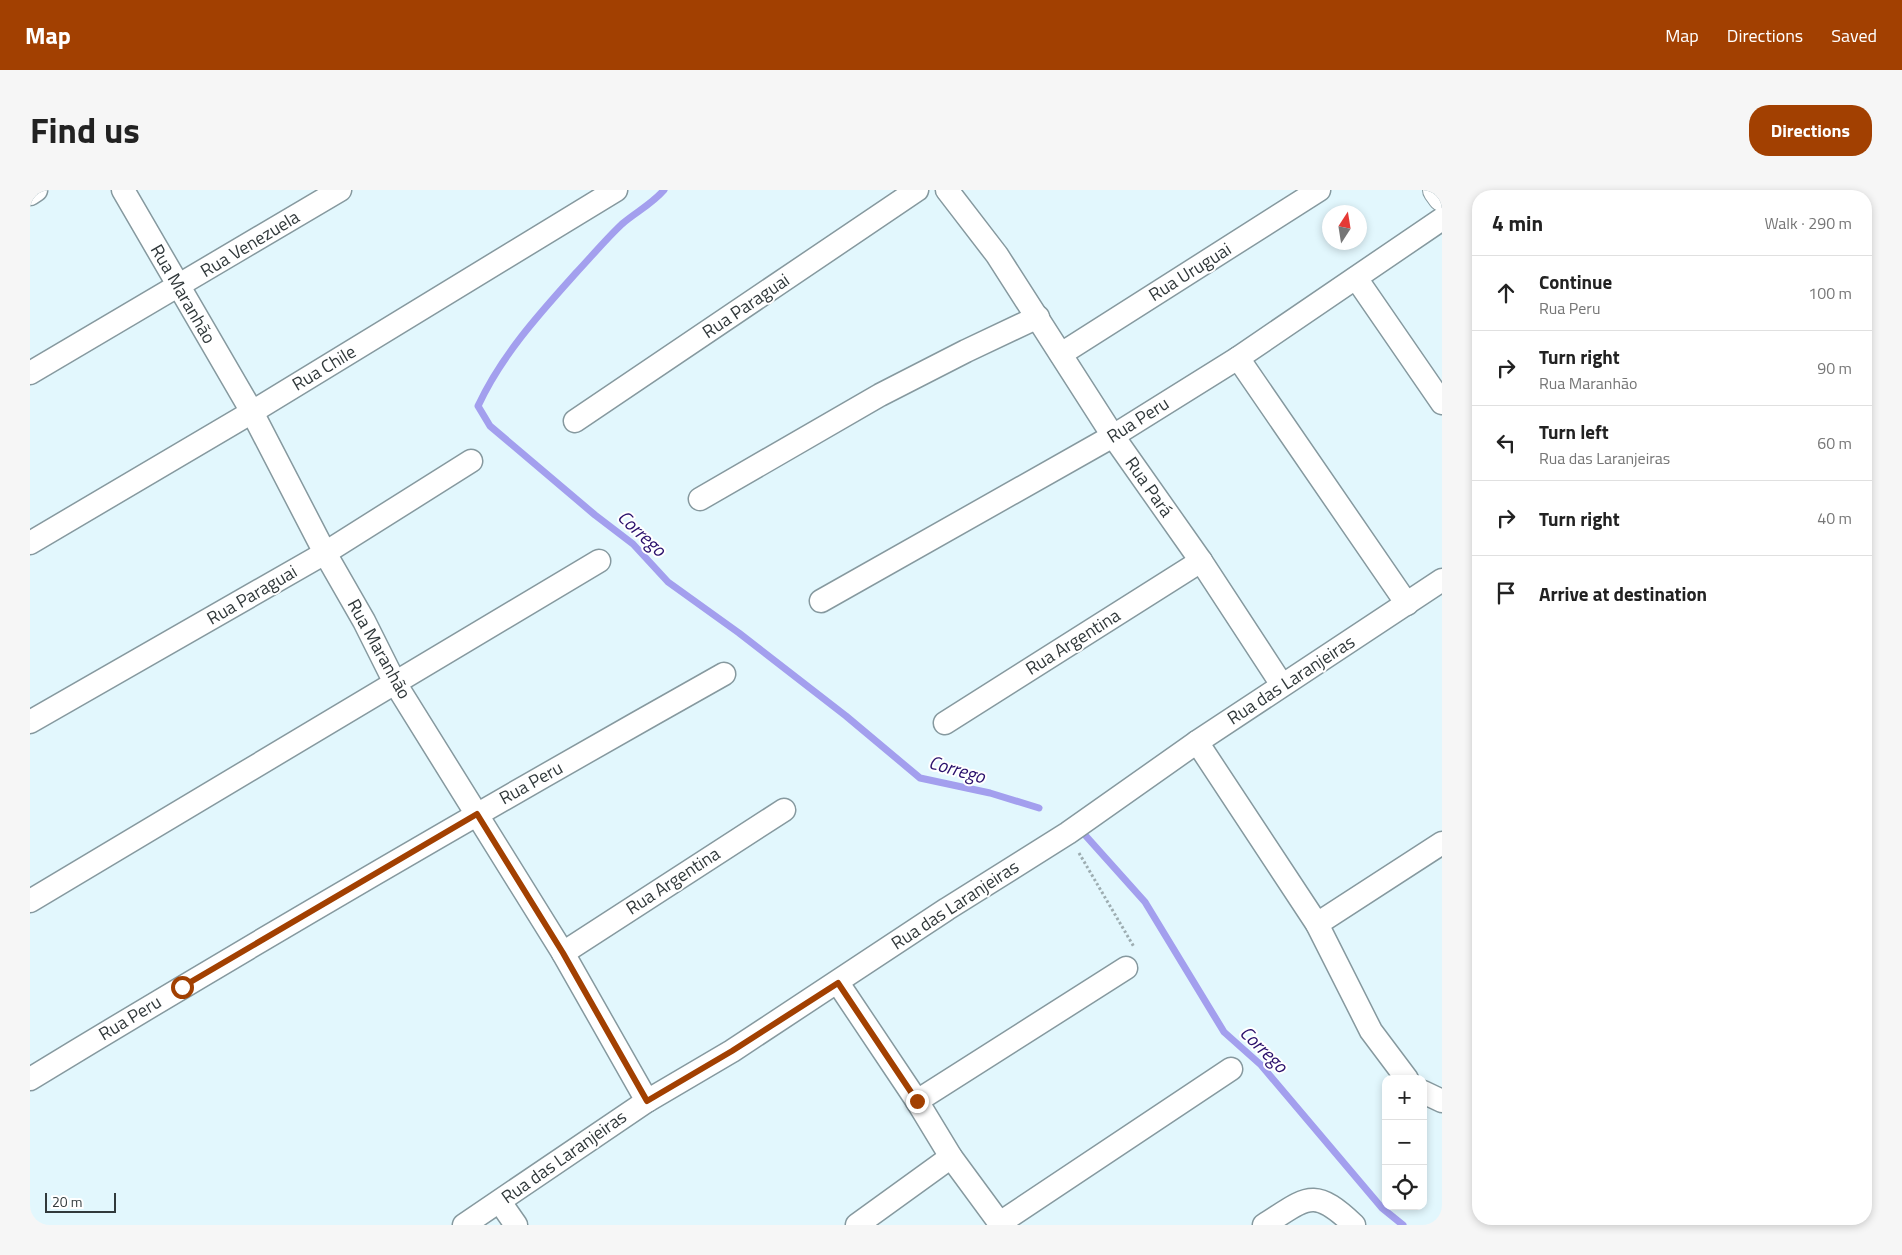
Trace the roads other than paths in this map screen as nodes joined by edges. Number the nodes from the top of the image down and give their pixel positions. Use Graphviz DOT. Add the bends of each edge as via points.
graph roads {
  1 [pos="36,190"];
  2 [pos="123,190"];
  3 [pos="340,190"];
  4 [pos="616,190"];
  5 [pos="917,190"];
  6 [pos="947,190"];
  7 [pos="1319,190"];
  8 [pos="1437,190"];
  9 [pos="30,194"];
  10 [pos="1442,197"];
  11 [pos="1442,219"];
  12 [pos="1356,278"];
  13 [pos="178,286"];
  14 [pos="1038,316"];
  15 [pos="1060,354"];
  16 [pos="1238,358"];
  17 [pos="30,373"];
  18 [pos="1442,403"];
  19 [pos="252,412"];
  20 [pos="575,421"];
  21 [pos="1113,436"];
  22 [pos="471,461"];
  23 [pos="700,499"];
  24 [pos="30,543"];
  25 [pos="324,553"];
  26 [pos="599,561"];
  27 [pos="1201,562"];
  28 [pos="1442,580"];
  29 [pos="821,601"];
  30 [pos="1407,604"];
  31 [pos="724,674"];
  32 [pos="396,683"];
  33 [pos="1282,685"];
  34 [pos="30,722"];
  35 [pos="946,723"];
  36 [pos="1197,742"];
  37 [pos="784,810"];
  38 [pos="477,814"];
  39 [pos="1442,843"];
  40 [pos="30,901"];
  41 [pos="1317,924"];
  42 [pos="563,953"];
  43 [pos="1126,968"];
  44 [pos="838,983"];
  45 [pos="1231,1069"];
  46 [pos="1404,1075"];
  47 [pos="30,1079"];
  48 [pos="1427,1094"];
  49 [pos="647,1101"];
  50 [pos="917,1101"];
  51 [pos="1442,1101"];
  52 [pos="951,1157"];
  53 [pos="500,1202"];
  54 [pos="1001,1224"];
  55 [pos="464,1225"];
  56 [pos="516,1225"];
  57 [pos="857,1225"];
  58 [pos="1264,1225"];
  59 [pos="1354,1225"];
  1 -- 9 [label="street"];
  2 -- 13 [label="street, Rua Maranhão"];
  3 -- 13 [label="street, Rua Venezuela"];
  4 -- 19 [label="street, Rua Chile"];
  5 -- 20 [label="street, Rua Paraguai"];
  6 -- 14 [label="street, Rua Pará"];
  7 -- 15 [label="street, Rua Uruguai"];
  8 -- 10 [label="main road"];
  11 -- 12 [label="street, Rua Peru"];
  12 -- 16 [label="street, Rua Peru"];
  12 -- 18 [label="street"];
  13 -- 17 [label="street, Rua Venezuela"];
  13 -- 19 [label="street, Rua Maranhão"];
  14 -- 15 [label="street, Rua Pará"];
  14 -- 23 [label="street" via="880,395"];
  15 -- 21 [label="street, Rua Pará"];
  16 -- 21 [label="street, Rua Peru"];
  16 -- 30 [label="street"];
  19 -- 24 [label="street, Rua Chile"];
  19 -- 25 [label="street, Rua Maranhão"];
  21 -- 27 [label="street, Rua Pará"];
  21 -- 29 [label="street, Rua Peru"];
  22 -- 25 [label="street, Rua Paraguai"];
  25 -- 32 [label="street, Rua Maranhão"];
  25 -- 34 [label="street, Rua Paraguai"];
  26 -- 32 [label="street"];
  27 -- 33 [label="street, Rua Pará"];
  27 -- 35 [label="street, Rua Argentina"];
  28 -- 30 [label="street, Rua das Laranjeiras"];
  30 -- 33 [label="street, Rua das Laranjeiras"];
  31 -- 38 [label="street, Rua Peru"];
  32 -- 38 [label="street, Rua Maranhão"];
  32 -- 40 [label="street"];
  33 -- 36 [label="street, Rua das Laranjeiras"];
  36 -- 41 [label="street"];
  36 -- 44 [label="street, Rua das Laranjeiras" via="1068,833"];
  37 -- 42 [label="street, Rua Argentina"];
  38 -- 42 [label="street, Rua Maranhão"];
  38 -- 47 [label="street, Rua Peru"];
  39 -- 41 [label="street"];
  41 -- 46 [label="street" via="1371,1031"];
  42 -- 49 [label="street, Rua Maranhão"];
  43 -- 50 [label="street"];
  44 -- 49 [label="street, Rua das Laranjeiras"];
  44 -- 50 [label="street"];
  45 -- 54 [label="street"];
  48 -- 51 [label="street"];
  49 -- 53 [label="street, Rua das Laranjeiras"];
  50 -- 52 [label="street"];
  52 -- 54 [label="street"];
  52 -- 57 [label="street"];
  53 -- 55 [label="street, Rua das Laranjeiras"];
  53 -- 56 [label="street"];
  58 -- 59 [label="street" via="1307,1200 1330,1204"];
}
